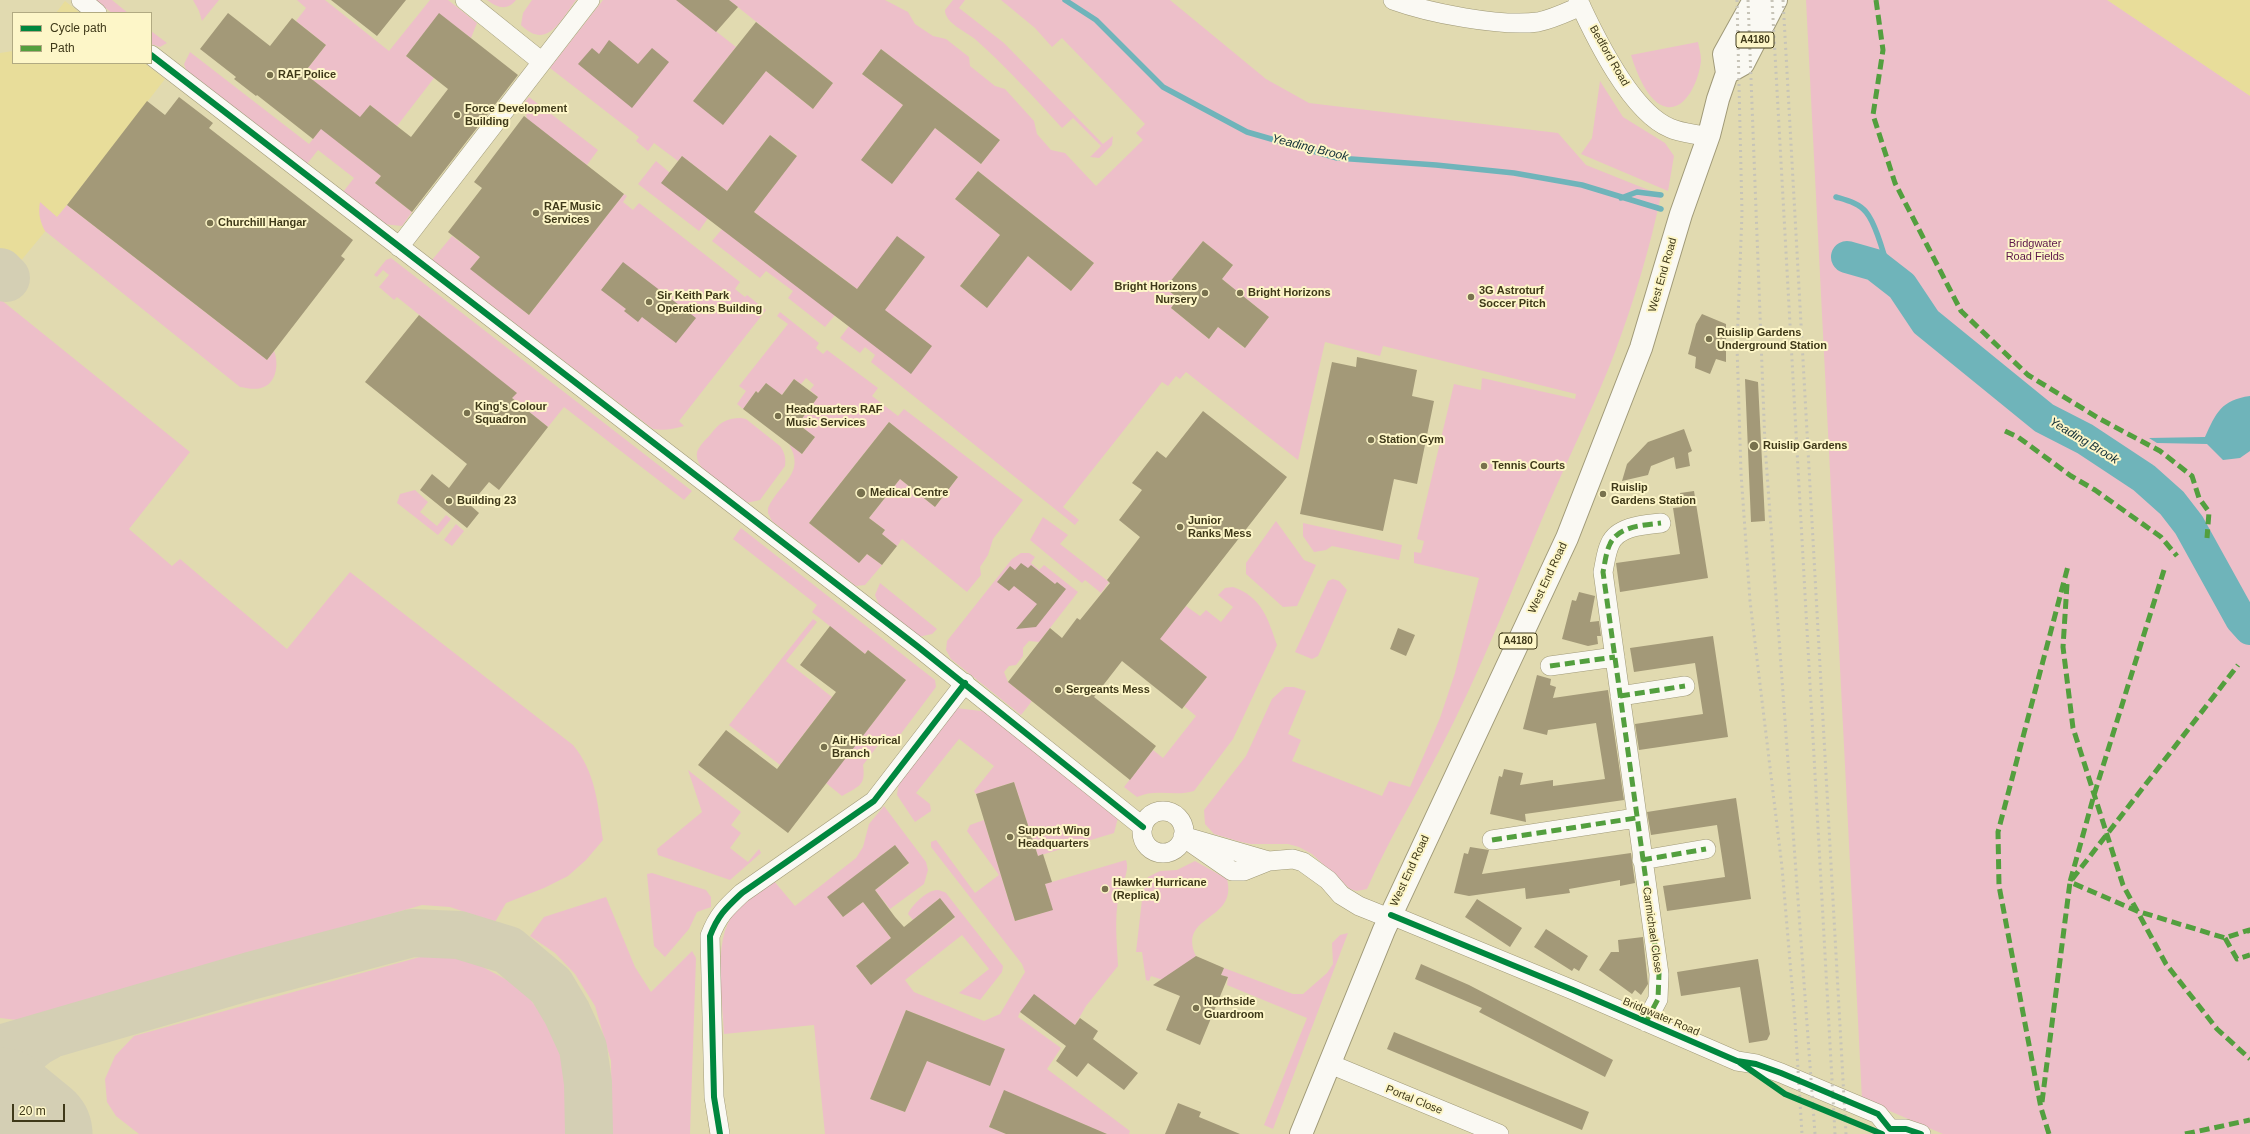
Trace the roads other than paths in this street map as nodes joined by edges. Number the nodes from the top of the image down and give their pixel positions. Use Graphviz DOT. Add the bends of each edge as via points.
graph roads {
  1 [pos="81,0"];
  2 [pos="465,0"];
  3 [pos="590,0"];
  4 [pos="1393,0"];
  5 [pos="1754,0"];
  6 [pos="1776,0"];
  7 [pos="1580,3"];
  8 [pos="96,12"];
  9 [pos="152,56"];
  10 [pos="542,62"];
  11 [pos="1726,63"];
  12 [pos="1708,137"];
  13 [pos="399,247"];
  14 [pos="1661,523"];
  15 [pos="1615,657"];
  16 [pos="1550,666"];
  17 [pos="965,683"];
  18 [pos="1685,686"];
  19 [pos="1620,696"];
  20 [pos="1636,818"];
  21 [pos="1143,827"];
  22 [pos="1183,836"];
  23 [pos="1492,840"];
  24 [pos="1706,849"];
  25 [pos="1642,860"];
  26 [pos="1390,916"];
  27 [pos="1646,1022"];
  28 [pos="1330,1064"];
  29 [pos="1913,1132"];
  30 [pos="720,1134"];
  31 [pos="1301,1134"];
  32 [pos="1499,1134"];
  1 -- 8 [label="street"];
  2 -- 10 [label="street"];
  3 -- 10 [label="street"];
  4 -- 7 [label="street" via="1412,7 1493,22 1538,22 1563,15"];
  5 -- 11 [label="main road, West End Road / A4180"];
  6 -- 11 [label="main road, A4180" via="1743,64"];
  7 -- 12 [label="street, Bedford Road" via="1618,75 1634,98 1655,119 1670,129"];
  9 -- 13 [label="street"];
  10 -- 13 [label="street"];
  11 -- 12 [label="main road, West End Road / A4180"];
  12 -- 26 [label="main road, West End Road / A4180" via="1681,214 1642,348 1567,538"];
  13 -- 17 [label="street"];
  14 -- 15 [label="street, Carmichael Close" via="1620,532 1610,543 1603,572"];
  15 -- 16 [label="street"];
  15 -- 19 [label="street, Carmichael Close"];
  17 -- 21 [label="street"];
  17 -- 30 [label="street" via="874,801 723,909 710,936 714,1097"];
  18 -- 19 [label="street"];
  19 -- 20 [label="street, Carmichael Close"];
  20 -- 23 [label="street"];
  20 -- 25 [label="street, Carmichael Close"];
  21 -- 22 [label="street" via="1155,813 1168,812 1179,819 1184,830"];
  21 -- 22 [label="street" via="1145,843 1160,853 1178,847"];
  22 -- 26 [label="street, Bridgwater Road" via="1269,860 1293,859 1303,862 1328,880 1341,895 1359,906"];
  24 -- 25 [label="street"];
  25 -- 27 [label="street, Carmichael Close" via="1659,974 1658,999"];
  26 -- 27 [label="street, Bridgwater Road"];
  26 -- 28 [label="main road, West End Road / A4180"];
  27 -- 29 [label="street, Bridgwater Road" via="1737,1061 1756,1064 1781,1073 1878,1114 1890,1129"];
  28 -- 31 [label="main road, West End Road / A4180"];
  28 -- 32 [label="street, Portal Close"];
}
